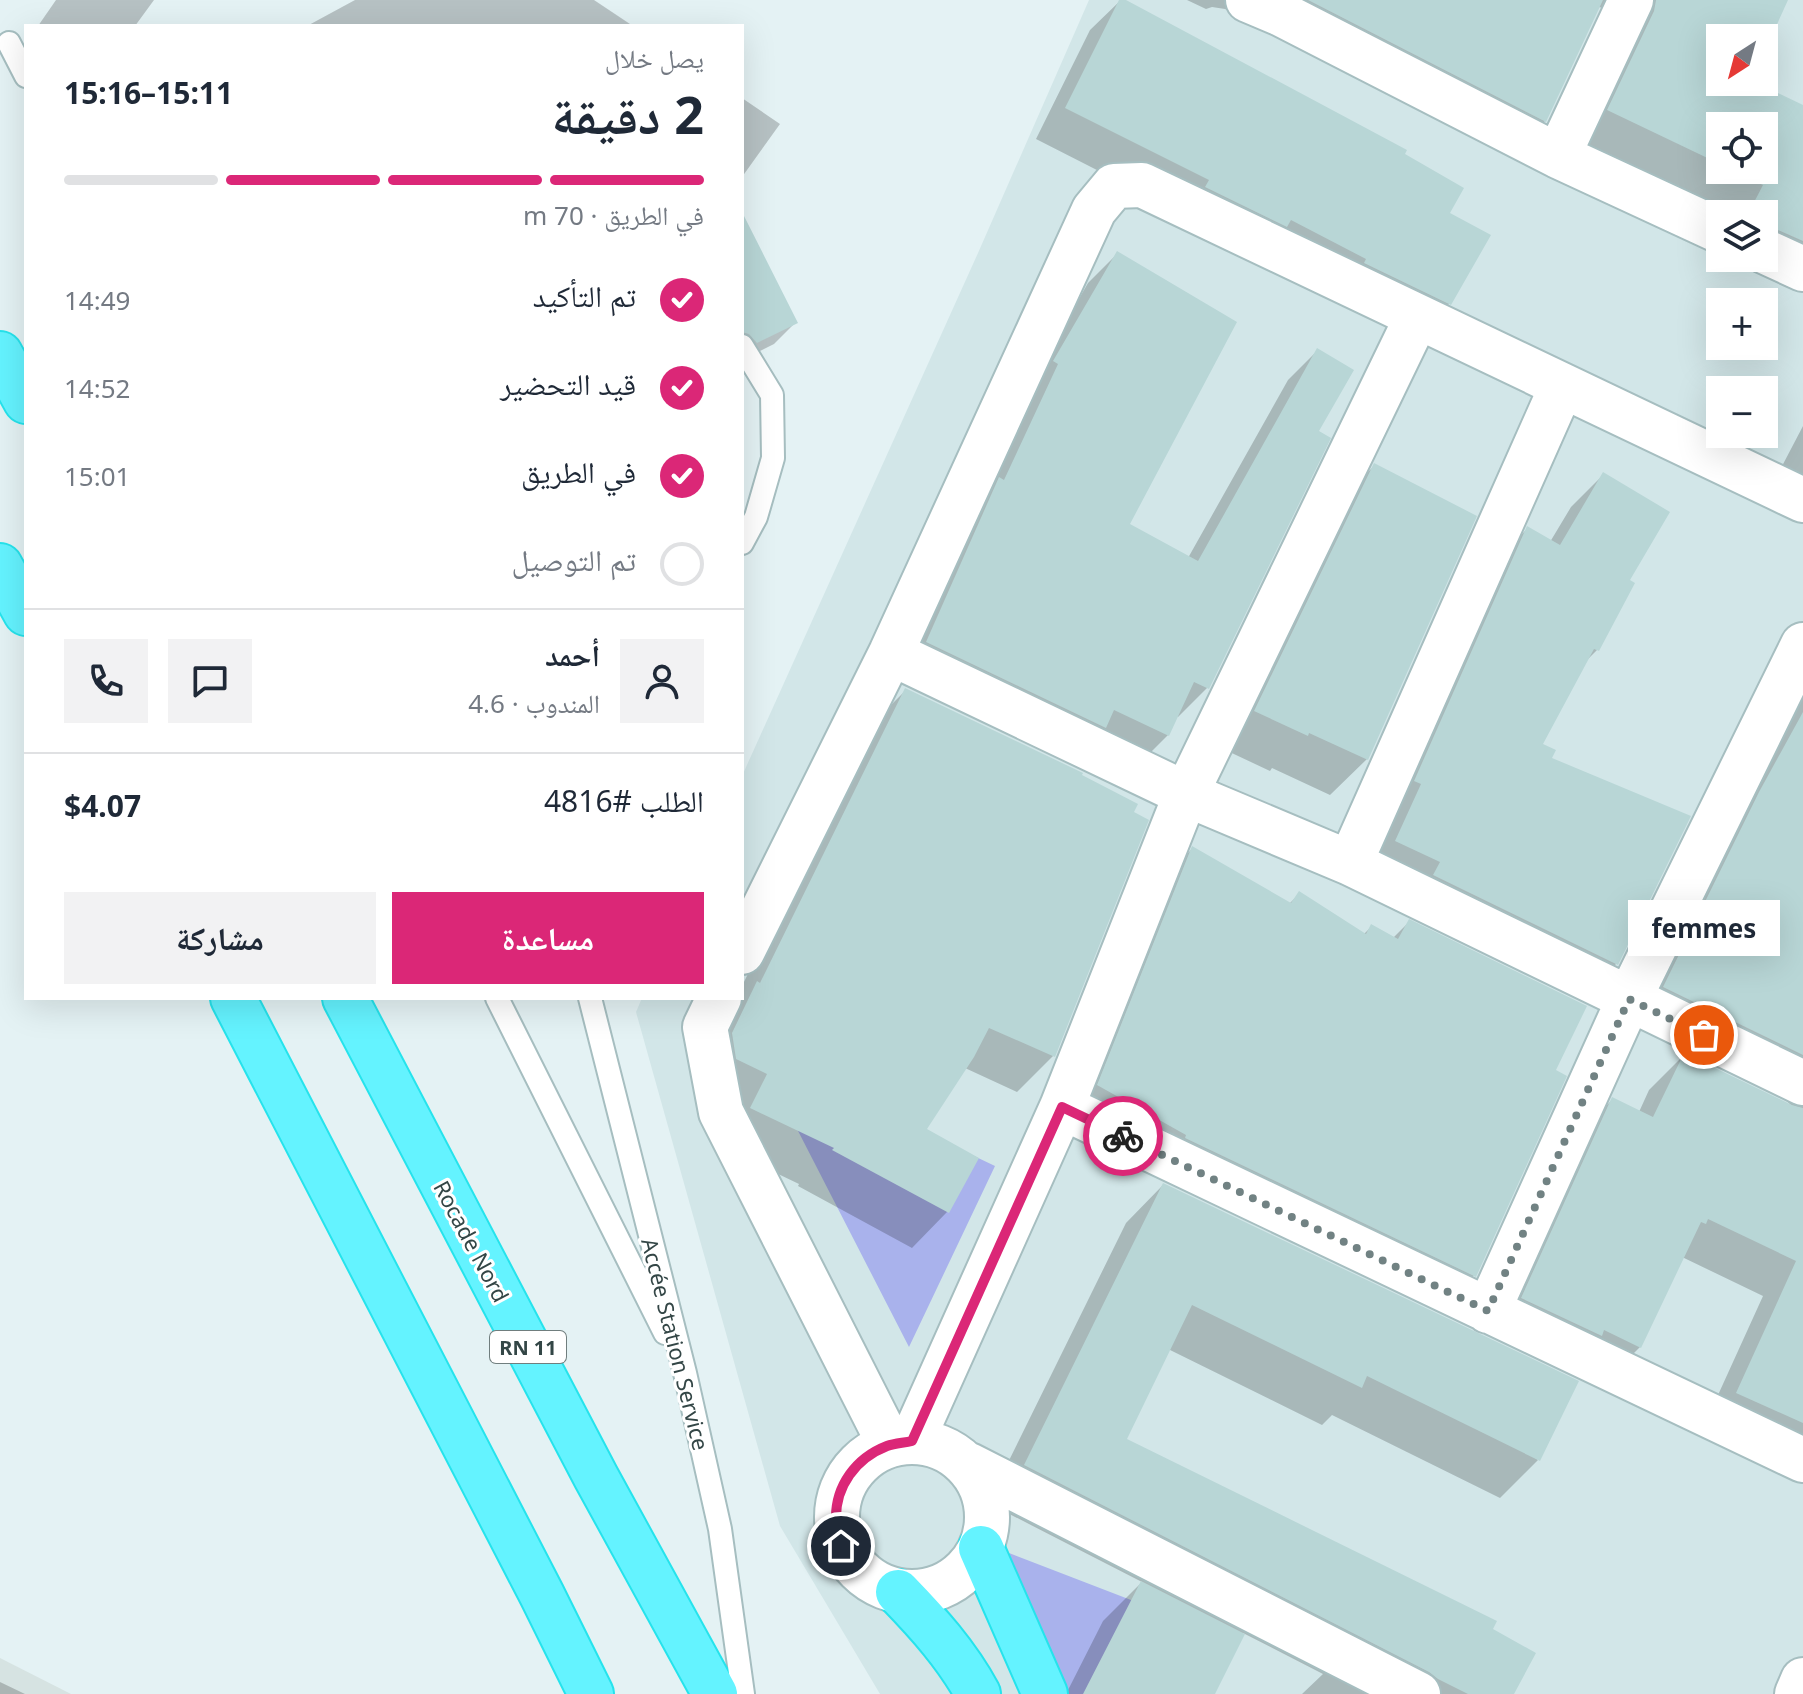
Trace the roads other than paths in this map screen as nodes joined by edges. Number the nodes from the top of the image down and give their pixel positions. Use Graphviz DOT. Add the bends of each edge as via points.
graph roads {
  1 [pos="1631,0"];
  2 [pos="1272,5"];
  3 [pos="12,45"];
  4 [pos="24,72"];
  5 [pos="1558,156"];
  6 [pos="1706,225"];
  7 [pos="1778,257"];
  8 [pos="1803,269"];
  9 [pos="1417,317"];
  10 [pos="744,349"];
  11 [pos="0,354"];
  12 [pos="1562,386"];
  13 [pos="24,397"];
  14 [pos="1803,500"];
  15 [pos="744,539"];
  16 [pos="0,566"];
  17 [pos="24,609"];
  18 [pos="1803,645"];
  19 [pos="891,653"];
  20 [pos="1186,794"];
  21 [pos="1350,863"];
  22 [pos="744,948"];
  23 [pos="1629,999"];
  24 [pos="234,1000"];
  25 [pos="346,1000"];
  26 [pos="498,1000"];
  27 [pos="591,1000"];
  28 [pos="718,1000"];
  29 [pos="1803,1083"];
  30 [pos="1062,1107"];
  31 [pos="1488,1311"];
  32 [pos="685,1373"];
  33 [pos="901,1443"];
  34 [pos="1803,1460"];
  35 [pos="969,1465"];
  36 [pos="981,1548"];
  37 [pos="898,1592"];
  38 [pos="1803,1680"];
  39 [pos="591,1694"];
  40 [pos="715,1694"];
  41 [pos="743,1694"];
  42 [pos="978,1694"];
  43 [pos="1045,1694"];
  44 [pos="1418,1694"];
  45 [pos="1797,1694"];
  1 -- 5 [label="street"];
  2 -- 5 [label="street"];
  3 -- 4 [label="lane"];
  5 -- 6 [label="street"];
  7 -- 8 [label="street"];
  9 -- 12 [label="street"];
  9 -- 19 [label="street" via="1142,185 1114,186 1094,210"];
  9 -- 20 [label="street"];
  10 -- 15 [label="lane" via="772,395 773,458"];
  11 -- 13 [label="highway"];
  12 -- 14 [label="street"];
  12 -- 21 [label="street"];
  16 -- 17 [label="highway"];
  18 -- 23 [label="street"];
  19 -- 20 [label="street"];
  19 -- 22 [label="street"];
  20 -- 21 [label="street"];
  20 -- 30 [label="street"];
  21 -- 23 [label="street"];
  23 -- 29 [label="street"];
  23 -- 31 [label="street"];
  24 -- 39 [label="highway"];
  25 -- 40 [label="highway, Rocade Nord / RN 11"];
  26 -- 32 [label="lane"];
  27 -- 32 [label="lane, Accée Station Service"];
  28 -- 33 [label="street" via="705,1027 721,1112"];
  30 -- 31 [label="street"];
  30 -- 33 [label="street"];
  31 -- 34 [label="street"];
  32 -- 41 [label="lane, Accée Station Service" via="720,1529"];
  33 -- 35 [label="street" via="931,1444"];
  33 -- 37 [label="street" via="868,1455 849,1473 838,1496 836,1521 841,1546 855,1567 874,1583"];
  35 -- 36 [label="street" via="986,1503"];
  35 -- 44 [label="street"];
  36 -- 37 [label="street" via="967,1570 948,1585 923,1593"];
  36 -- 43 [label="highway"];
  37 -- 42 [label="highway" via="955,1657"];
  38 -- 45 [label="street"];
}
